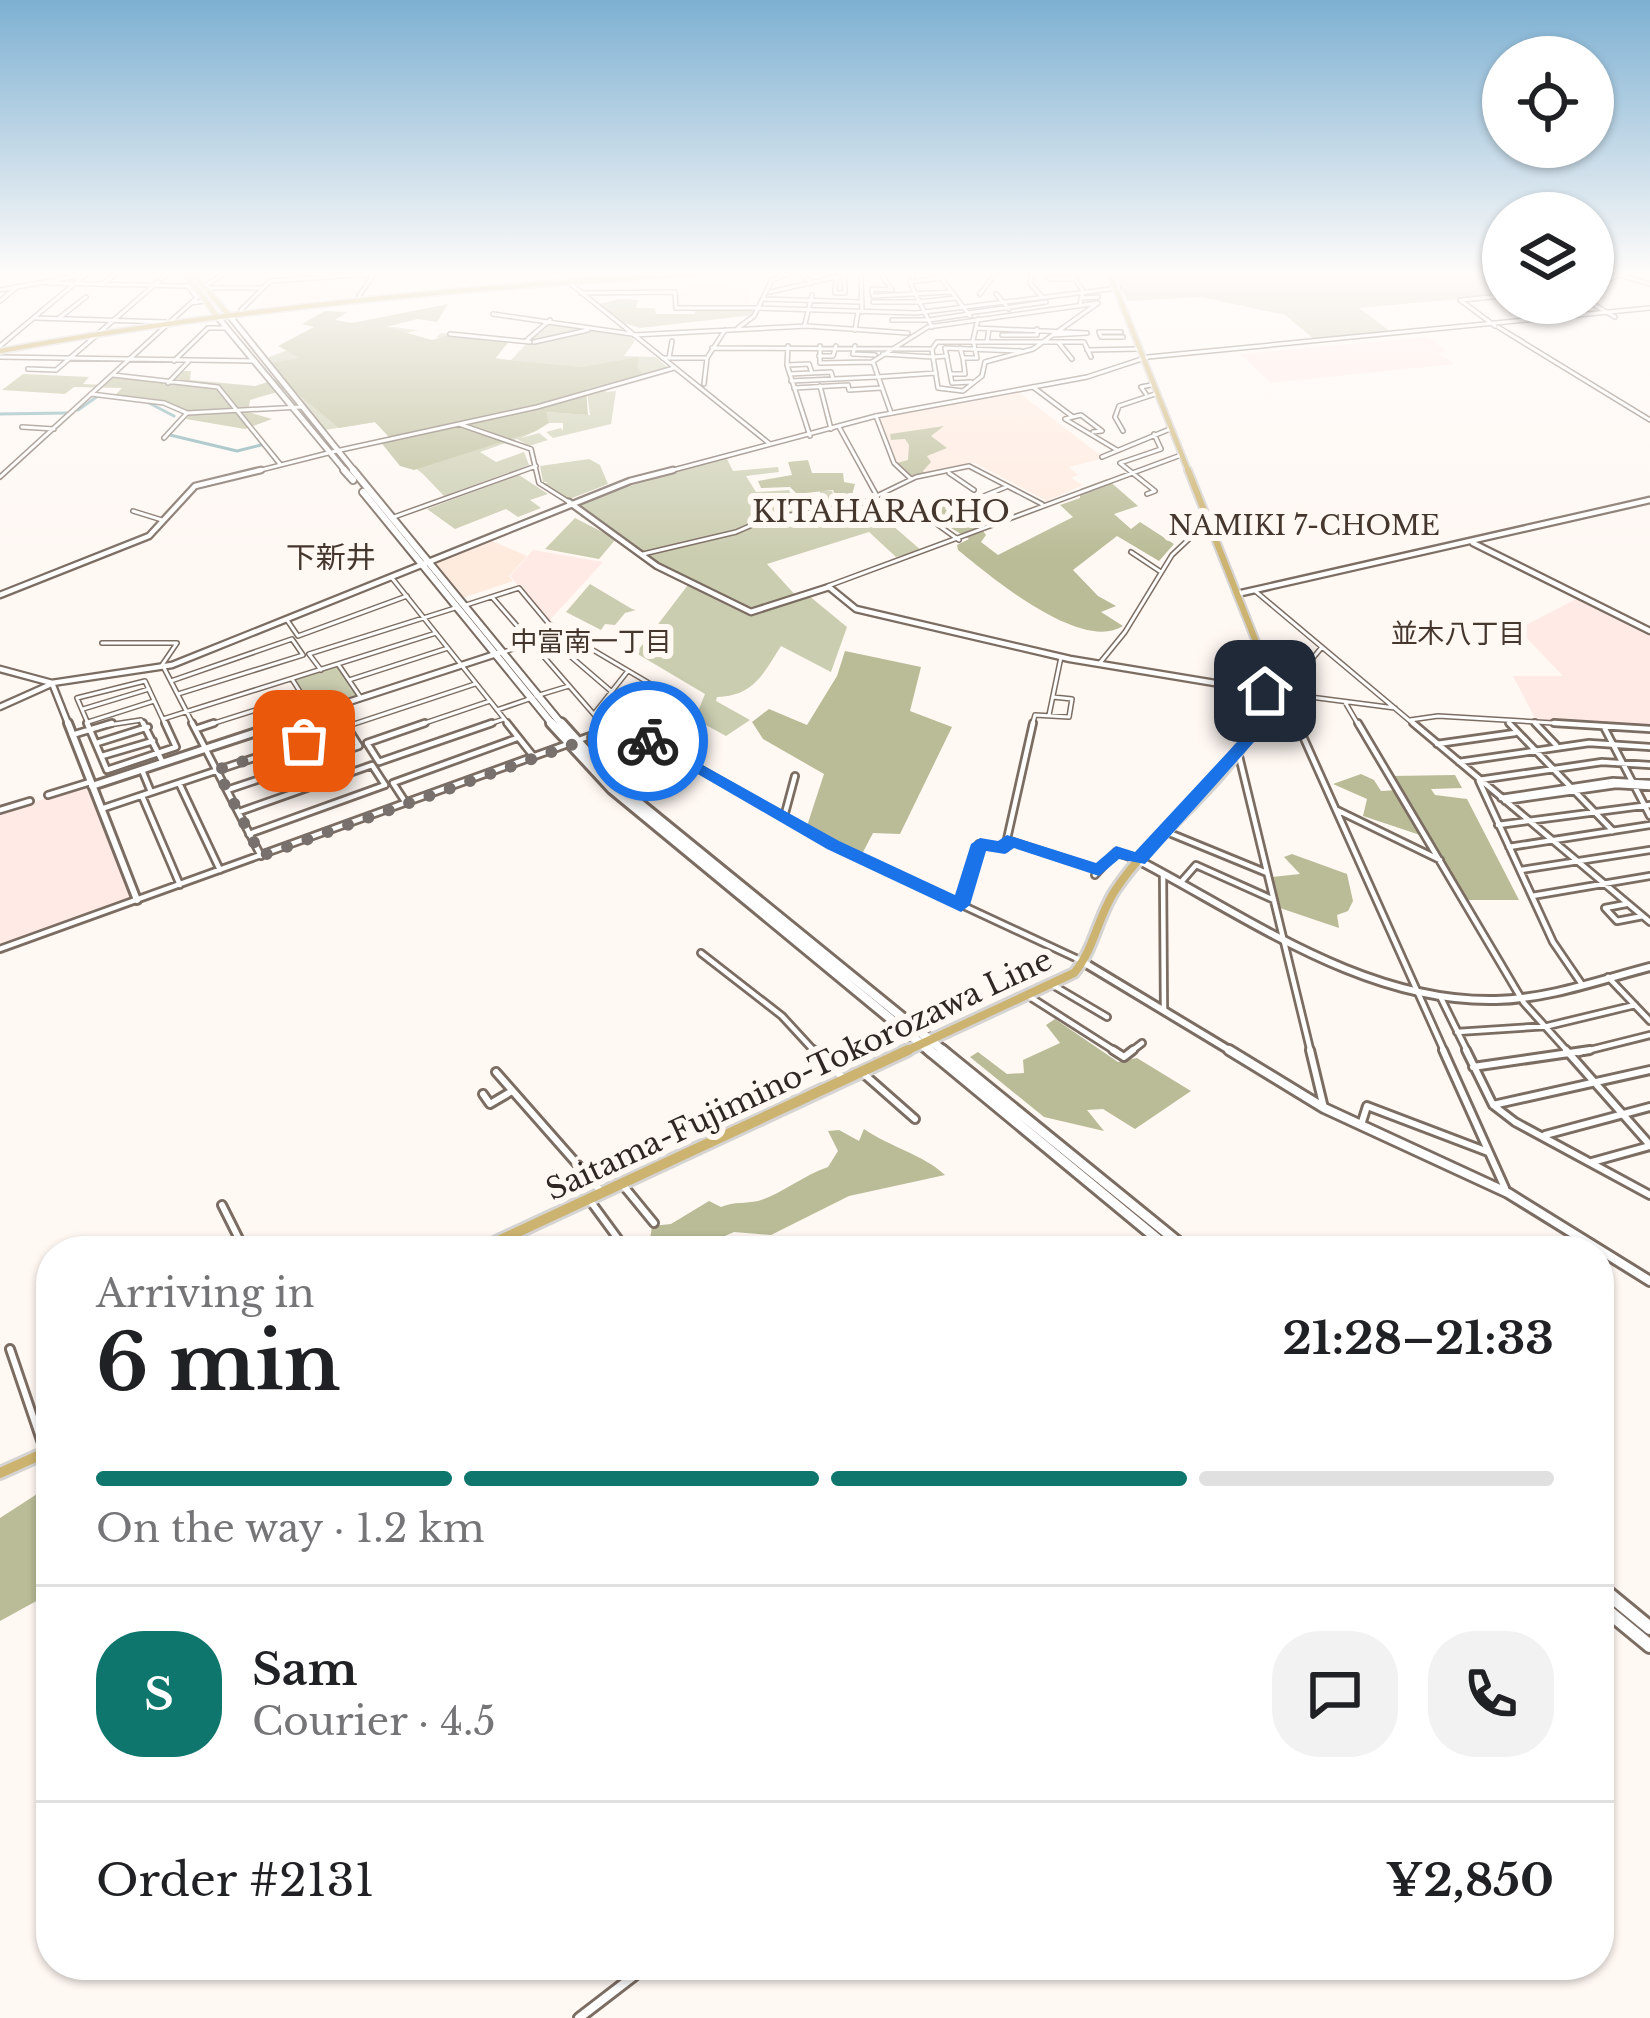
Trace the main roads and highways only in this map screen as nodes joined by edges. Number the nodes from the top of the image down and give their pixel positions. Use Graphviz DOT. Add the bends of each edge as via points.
graph roads {
  1 [pos="262,368"];
  2 [pos="269,368"];
  3 [pos="1146,368"];
  4 [pos="298,408"];
  5 [pos="333,451"];
  6 [pos="423,562"];
  7 [pos="926,1042"];
  8 [pos="509,1236"];
  9 [pos="1154,1236"];
  10 [pos="1170,1236"];
  11 [pos="36,1456"];
  12 [pos="0,1473"];
  13 [pos="1614,1598"];
  14 [pos="1614,1616"];
  15 [pos="1650,1628"];
  16 [pos="1650,1646"];
  1 -- 4 [label="main road"];
  2 -- 4 [label="main road"];
  3 -- 7 [label="main road, Saitama-Fujimino-Tokorozawa Line" via="1262,657 1264,704 1238,752 1104,908 1075,973"];
  4 -- 5 [label="main road"];
  5 -- 6 [label="main road"];
  5 -- 6 [label="main road"];
  6 -- 7 [label="main road" via="572,744"];
  7 -- 8 [label="main road, Saitama-Fujimino-Tokorozawa Line"];
  7 -- 9 [label="main road"];
  7 -- 10 [label="main road"];
  11 -- 12 [label="main road"];
  13 -- 15 [label="main road"];
  14 -- 16 [label="main road"];
}
